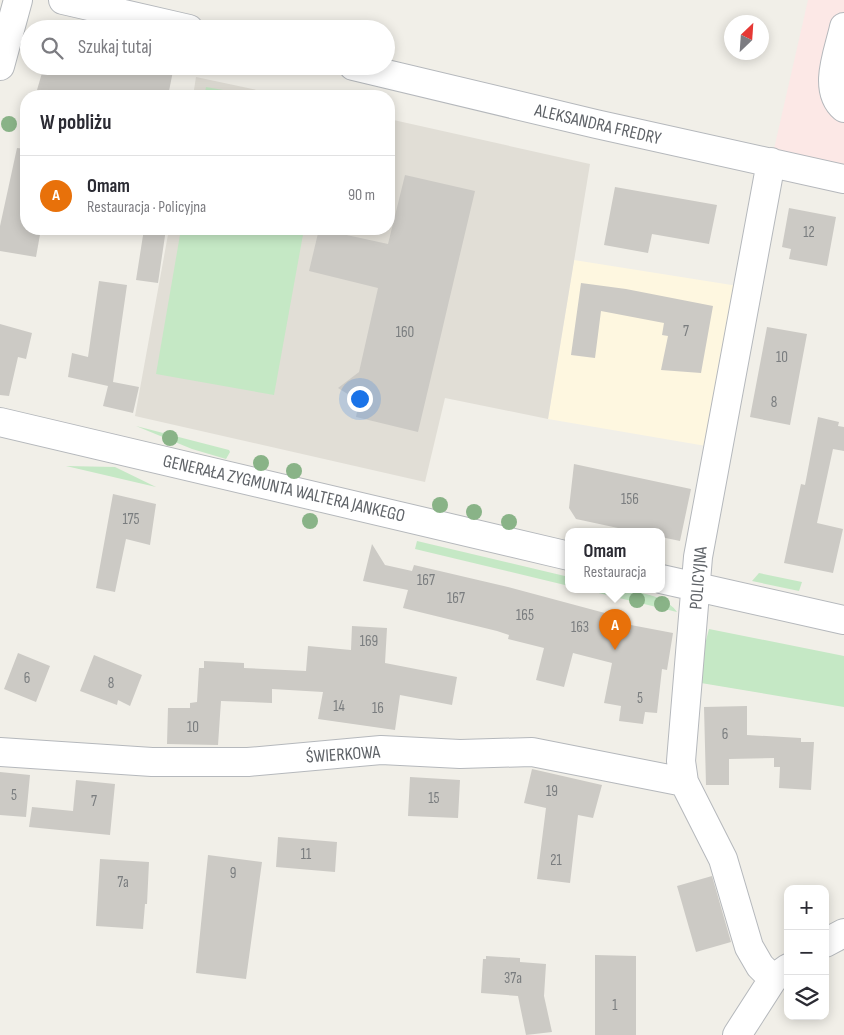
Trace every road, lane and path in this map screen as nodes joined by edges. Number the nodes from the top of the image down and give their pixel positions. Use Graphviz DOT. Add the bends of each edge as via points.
graph roads {
  1 [pos="18,0"];
  2 [pos="63,0"];
  3 [pos="150,20"];
  4 [pos="844,28"];
  5 [pos="0,66"];
  6 [pos="390,75"];
  7 [pos="844,108"];
  8 [pos="770,162"];
  9 [pos="844,179"];
  10 [pos="0,422"];
  11 [pos="565,555"];
  12 [pos="665,580"];
  13 [pos="696,588"];
  14 [pos="844,620"];
  15 [pos="0,752"];
  16 [pos="684,782"];
  17 [pos="844,933"];
  18 [pos="829,942"];
  19 [pos="781,973"];
  20 [pos="737,1035"];
  1 -- 5 [label="street"];
  2 -- 3 [label="street"];
  4 -- 7 [label="street" via="832,83"];
  6 -- 8 [label="street, ALEKSANDRA FREDRY"];
  8 -- 9 [label="street, ALEKSANDRA FREDRY"];
  8 -- 13 [label="street, POLICYJNA" via="698,558"];
  10 -- 11 [label="street, GENERAŁA ZYGMUNTA WALTERA JANKEGO"];
  12 -- 13 [label="street"];
  13 -- 14 [label="street"];
  13 -- 16 [label="street, POLICYJNA" via="681,761"];
  15 -- 16 [label="street, ŚWIERKOWA" via="152,762 248,762 381,750 460,754 532,752"];
  16 -- 19 [label="street, POLICYJNA" via="724,860 749,947 760,966"];
  17 -- 18 [label="street"];
  19 -- 20 [label="street"];
}
